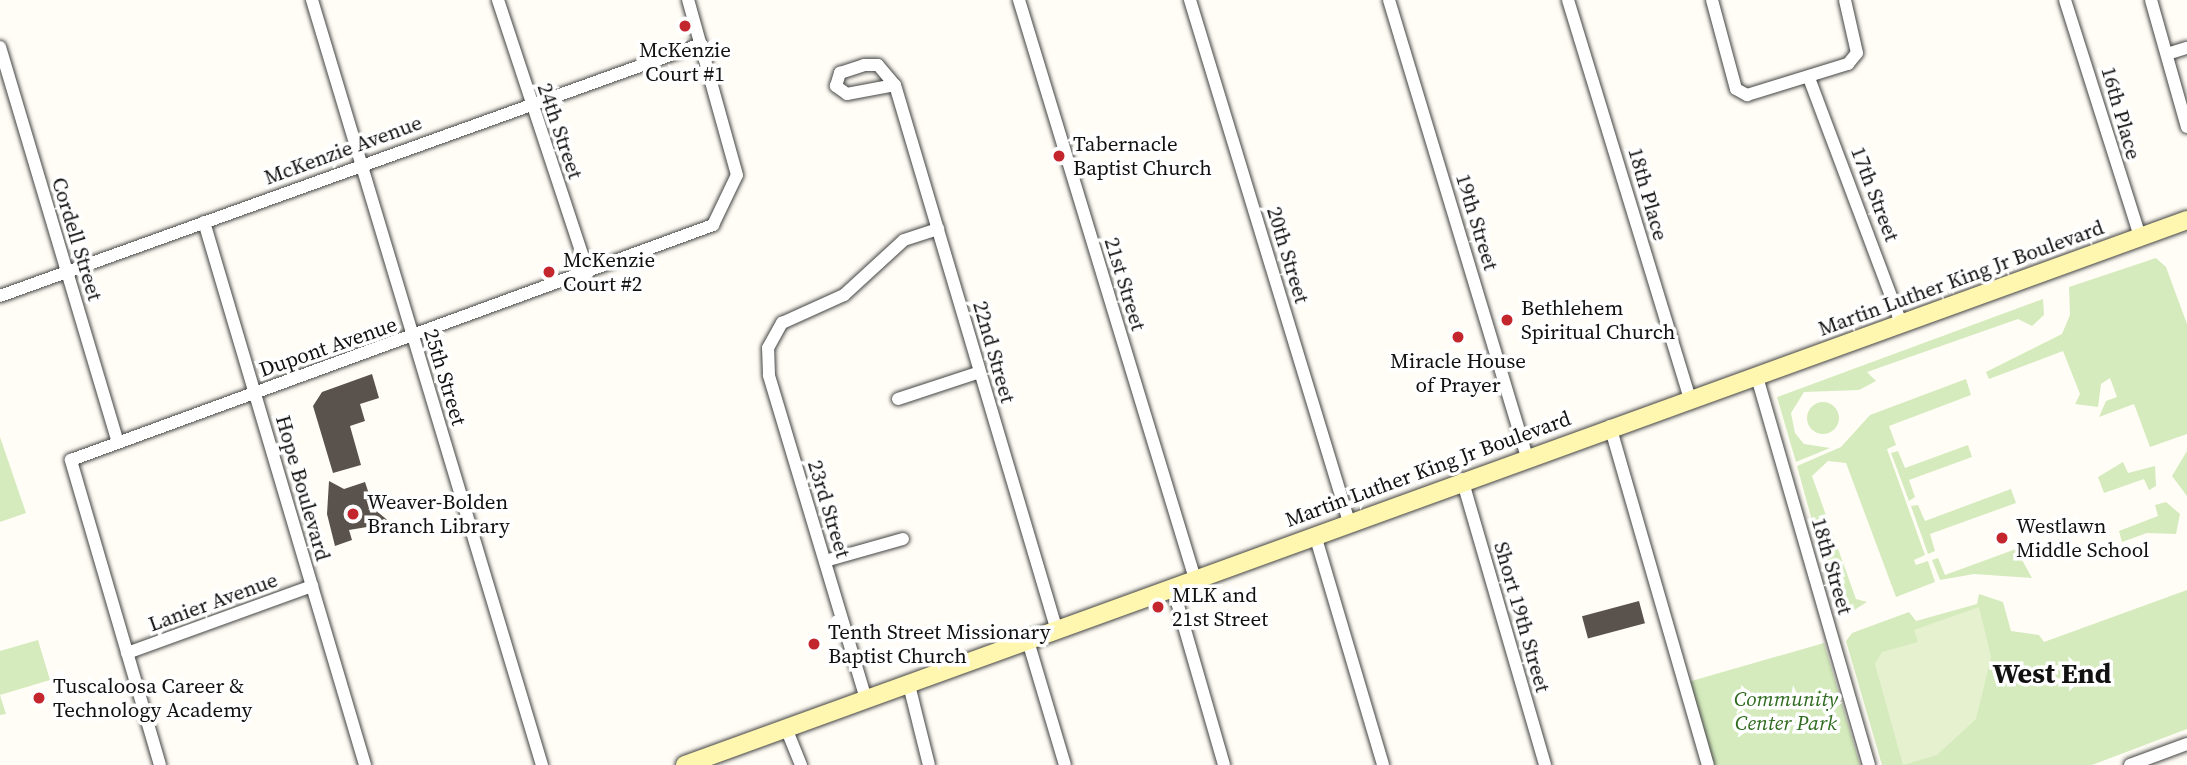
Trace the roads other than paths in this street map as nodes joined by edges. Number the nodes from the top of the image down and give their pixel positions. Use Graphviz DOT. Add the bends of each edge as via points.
graph roads {
  1 [pos="312,0"];
  2 [pos="498,0"];
  3 [pos="688,0"];
  4 [pos="1019,0"];
  5 [pos="1190,0"];
  6 [pos="1389,0"];
  7 [pos="1568,0"];
  8 [pos="1712,0"];
  9 [pos="1845,0"];
  10 [pos="2065,0"];
  11 [pos="2151,0"];
  12 [pos="701,44"];
  13 [pos="0,47"];
  14 [pos="2187,48"];
  15 [pos="2166,54"];
  16 [pos="1809,78"];
  17 [pos="895,85"];
  18 [pos="529,103"];
  19 [pos="2187,127"];
  20 [pos="362,162"];
  21 [pos="2187,220"];
  22 [pos="204,222"];
  23 [pos="938,229"];
  24 [pos="2140,237"];
  25 [pos="67,271"];
  26 [pos="588,272"];
  27 [pos="0,296"];
  28 [pos="1902,325"];
  29 [pos="414,338"];
  30 [pos="980,372"];
  31 [pos="1757,377"];
  32 [pos="255,394"];
  33 [pos="1690,398"];
  34 [pos="898,399"];
  35 [pos="1610,426"];
  36 [pos="118,442"];
  37 [pos="1527,456"];
  38 [pos="1462,480"];
  39 [pos="1349,522"];
  40 [pos="1315,535"];
  41 [pos="903,539"];
  42 [pos="825,561"];
  43 [pos="1195,579"];
  44 [pos="312,586"];
  45 [pos="1173,588"];
  46 [pos="1057,631"];
  47 [pos="1028,641"];
  48 [pos="127,653"];
  49 [pos="909,685"];
  50 [pos="866,699"];
  51 [pos="786,728"];
  52 [pos="2187,744"];
  53 [pos="2144,762"];
  54 [pos="160,765"];
  55 [pos="365,765"];
  56 [pos="542,765"];
  57 [pos="685,765"];
  58 [pos="801,765"];
  59 [pos="929,765"];
  60 [pos="1065,765"];
  61 [pos="1224,765"];
  62 [pos="1383,765"];
  63 [pos="1545,765"];
  64 [pos="1709,765"];
  65 [pos="1869,765"];
  66 [pos="2130,765"];
  1 -- 20 [label="street, 25th Street"];
  2 -- 18 [label="street, 24th Street"];
  3 -- 12 [label="street"];
  4 -- 43 [label="street, 21st Street"];
  5 -- 39 [label="street, 20th Street"];
  6 -- 37 [label="street, 19th Street"];
  7 -- 33 [label="street, 18th Place"];
  8 -- 16 [label="street" via="1737,89 1759,94"];
  9 -- 16 [label="street" via="1857,53 1848,64"];
  10 -- 24 [label="street, 16th Place"];
  11 -- 15 [label="street"];
  12 -- 18 [label="street, McKenzie Avenue"];
  12 -- 26 [label="street, Dupont Avenue" via="735,163 735,186 704,230"];
  13 -- 25 [label="street, Cordell Street"];
  14 -- 15 [label="street"];
  15 -- 19 [label="street"];
  16 -- 28 [label="street, 17th Street"];
  17 -- 23 [label="street, 22nd Street"];
  18 -- 20 [label="street, McKenzie Avenue"];
  18 -- 26 [label="street, 24th Street"];
  20 -- 22 [label="street, McKenzie Avenue"];
  20 -- 29 [label="street, 25th Street"];
  21 -- 24 [label="main road, Martin Luther King Jr Boulevard"];
  22 -- 25 [label="street, McKenzie Avenue"];
  22 -- 32 [label="street, Hope Boulevard"];
  23 -- 30 [label="street, 22nd Street"];
  23 -- 42 [label="street, 23rd Street" via="904,240 844,295 794,315 776,331 768,348 769,375"];
  24 -- 28 [label="main road, Martin Luther King Jr Boulevard"];
  25 -- 27 [label="street, McKenzie Avenue"];
  25 -- 36 [label="street, Cordell Street"];
  26 -- 29 [label="street, Dupont Avenue"];
  28 -- 31 [label="main road, Martin Luther King Jr Boulevard"];
  29 -- 32 [label="street, Dupont Avenue"];
  29 -- 56 [label="street, 25th Street"];
  30 -- 34 [label="street"];
  30 -- 46 [label="street, 22nd Street"];
  31 -- 33 [label="main road, Martin Luther King Jr Boulevard"];
  31 -- 65 [label="street, 18th Street"];
  32 -- 36 [label="street, Dupont Avenue"];
  32 -- 44 [label="street, Hope Boulevard"];
  33 -- 35 [label="main road, Martin Luther King Jr Boulevard"];
  35 -- 37 [label="main road, Martin Luther King Jr Boulevard"];
  35 -- 64 [label="street"];
  36 -- 48 [label="street, Dupont Avenue" via="71,460"];
  37 -- 38 [label="main road, Martin Luther King Jr Boulevard"];
  38 -- 39 [label="main road, Martin Luther King Jr Boulevard"];
  38 -- 63 [label="street, Short 19th Street"];
  39 -- 40 [label="main road, Martin Luther King Jr Boulevard"];
  40 -- 43 [label="main road, Martin Luther King Jr Boulevard"];
  40 -- 62 [label="street"];
  41 -- 42 [label="street"];
  42 -- 50 [label="street, 23rd Street"];
  43 -- 45 [label="main road, Martin Luther King Jr Boulevard"];
  44 -- 48 [label="street, Lanier Avenue"];
  44 -- 55 [label="street, Hope Boulevard"];
  45 -- 46 [label="main road, Martin Luther King Jr Boulevard"];
  45 -- 61 [label="street"];
  46 -- 47 [label="main road, Martin Luther King Jr Boulevard"];
  47 -- 49 [label="main road, Martin Luther King Jr Boulevard"];
  47 -- 60 [label="street"];
  48 -- 54 [label="street"];
  49 -- 50 [label="main road, Martin Luther King Jr Boulevard"];
  49 -- 59 [label="street"];
  50 -- 51 [label="main road, Martin Luther King Jr Boulevard"];
  51 -- 57 [label="main road, Martin Luther King Jr Boulevard"];
  51 -- 58 [label="street"];
  52 -- 53 [label="street"];
  53 -- 66 [label="street"];
}
